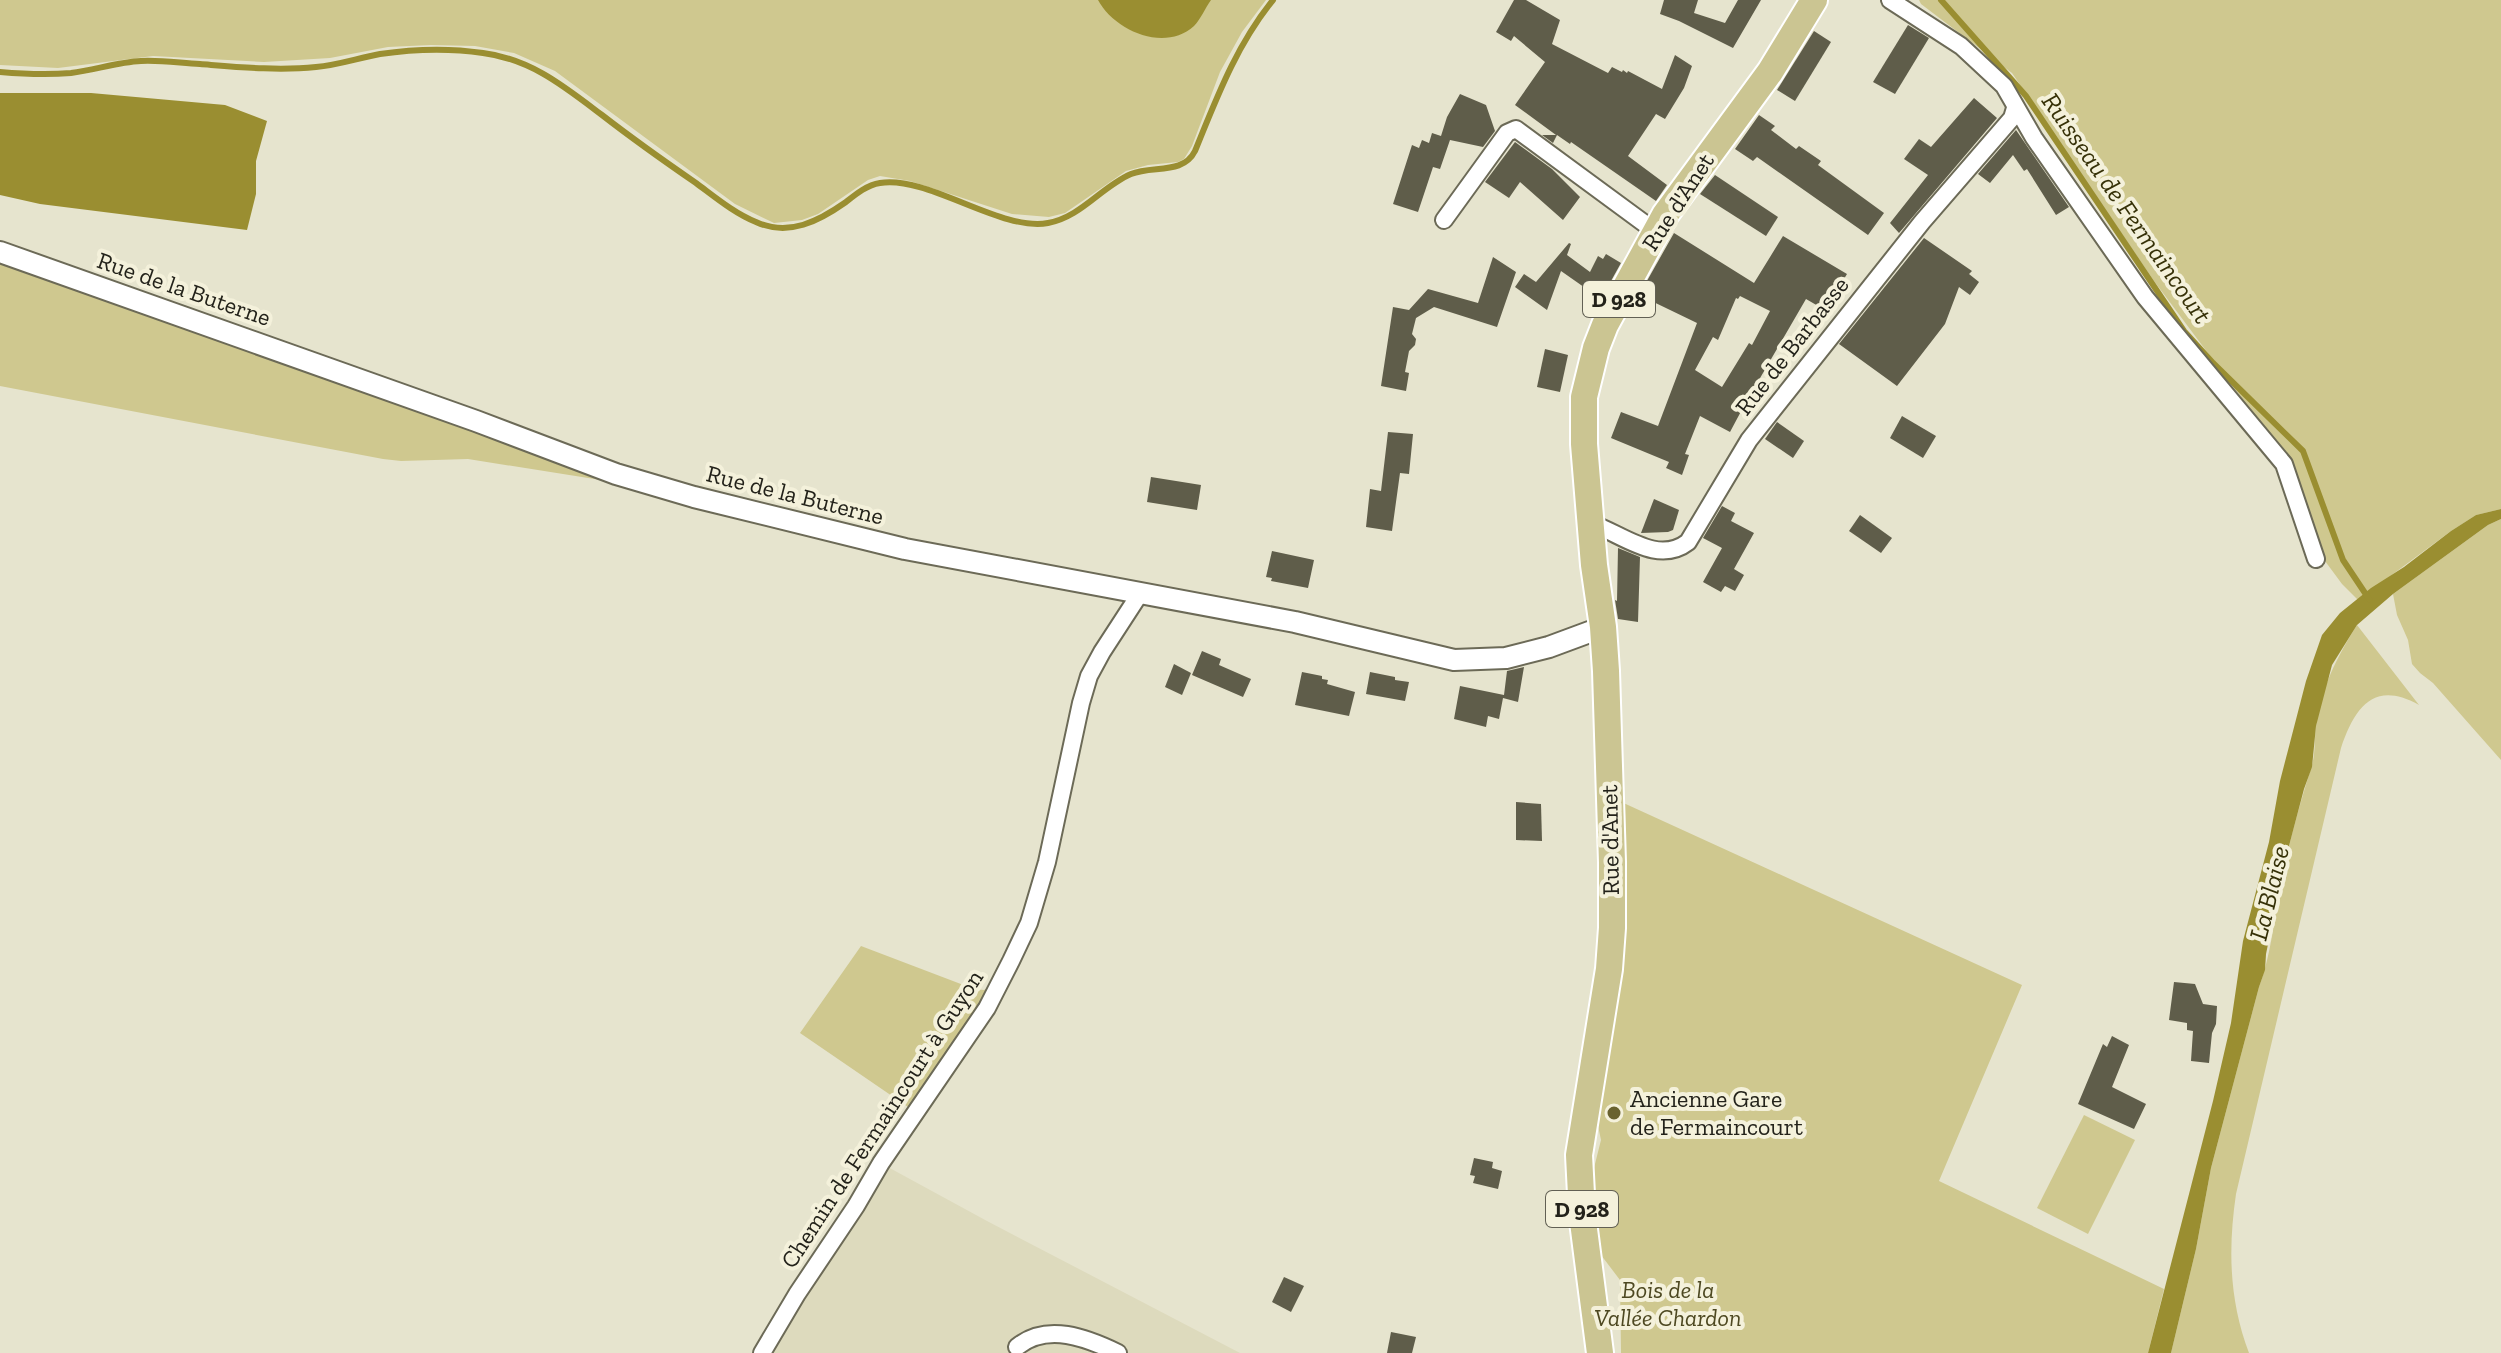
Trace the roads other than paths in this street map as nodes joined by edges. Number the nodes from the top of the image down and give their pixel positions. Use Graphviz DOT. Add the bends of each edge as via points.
graph roads {
  1 [pos="1814,0"];
  2 [pos="1890,0"];
  3 [pos="2015,108"];
  4 [pos="1444,220"];
  5 [pos="1656,232"];
  6 [pos="0,252"];
  7 [pos="1590,523"];
  8 [pos="2316,559"];
  9 [pos="1141,592"];
  10 [pos="1597,630"];
  11 [pos="1017,1347"];
  12 [pos="762,1353"];
  13 [pos="1118,1353"];
  14 [pos="1600,1353"];
  1 -- 5 [label="main road, Rue d'Anet / D 928" via="1776,63"];
  2 -- 3 [label="street" via="1987,69"];
  3 -- 7 [label="street, Rue de Barbasse" via="1749,440 1688,542 1672,551 1656,551"];
  3 -- 8 [label="street" via="2145,297 2284,464"];
  4 -- 5 [label="street" via="1507,133 1516,129"];
  5 -- 7 [label="main road, Rue d'Anet / D 928" via="1605,325 1587,382 1583,428"];
  6 -- 9 [label="street, Rue de la Buterne" via="640,482 905,549"];
  7 -- 10 [label="main road, Rue d'Anet / D 928"];
  9 -- 10 [label="street, Rue de la Buterne" via="1454,660 1506,658"];
  9 -- 12 [label="street, Chemin de Fermaincourt à Guyon" via="1089,676 1047,862 1011,961 987,1008 881,1163"];
  10 -- 14 [label="main road, Rue d'Anet / D 928" via="1612,928 1581,1133 1580,1185"];
  11 -- 13 [label="street" via="1041,1334 1059,1334"];
}
